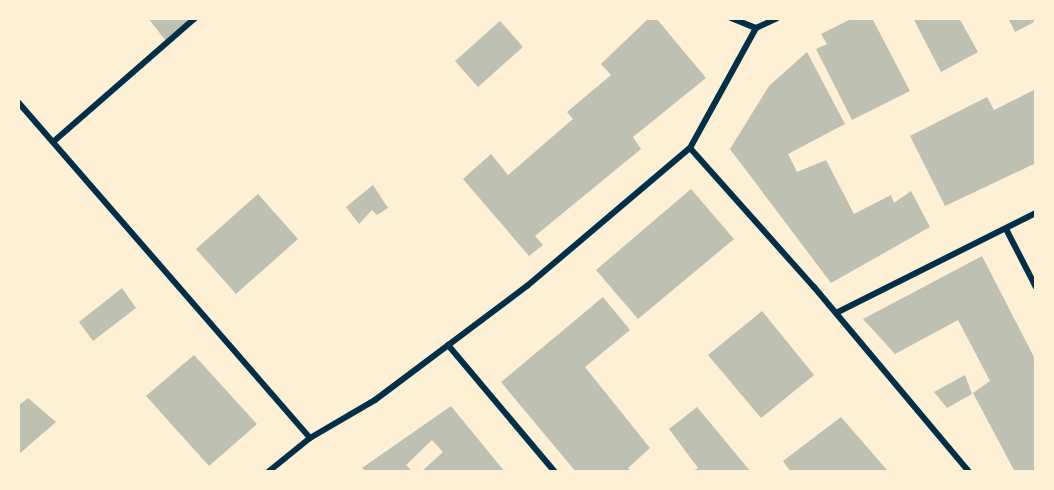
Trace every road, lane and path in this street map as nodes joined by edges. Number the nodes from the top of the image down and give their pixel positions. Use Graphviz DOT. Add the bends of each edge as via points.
graph roads {
  1 [pos="195,18"];
  2 [pos="731,18"];
  3 [pos="777,18"];
  4 [pos="756,28"];
  5 [pos="18,102"];
  6 [pos="53,142"];
  7 [pos="690,148"];
  8 [pos="1036,213"];
  9 [pos="1006,229"];
  10 [pos="1036,286"];
  11 [pos="836,313"];
  12 [pos="448,345"];
  13 [pos="310,438"];
  14 [pos="268,472"];
  15 [pos="555,472"];
  16 [pos="969,472"];
  1 -- 6 [label="street"];
  2 -- 4 [label="street"];
  3 -- 4 [label="street"];
  4 -- 7 [label="street"];
  5 -- 6 [label="street"];
  6 -- 13 [label="street"];
  7 -- 11 [label="street"];
  7 -- 12 [label="street" via="527,286"];
  8 -- 9 [label="street"];
  9 -- 10 [label="street"];
  9 -- 11 [label="street"];
  11 -- 16 [label="street"];
  12 -- 13 [label="street" via="375,400"];
  12 -- 15 [label="street"];
  13 -- 14 [label="street"];
}
